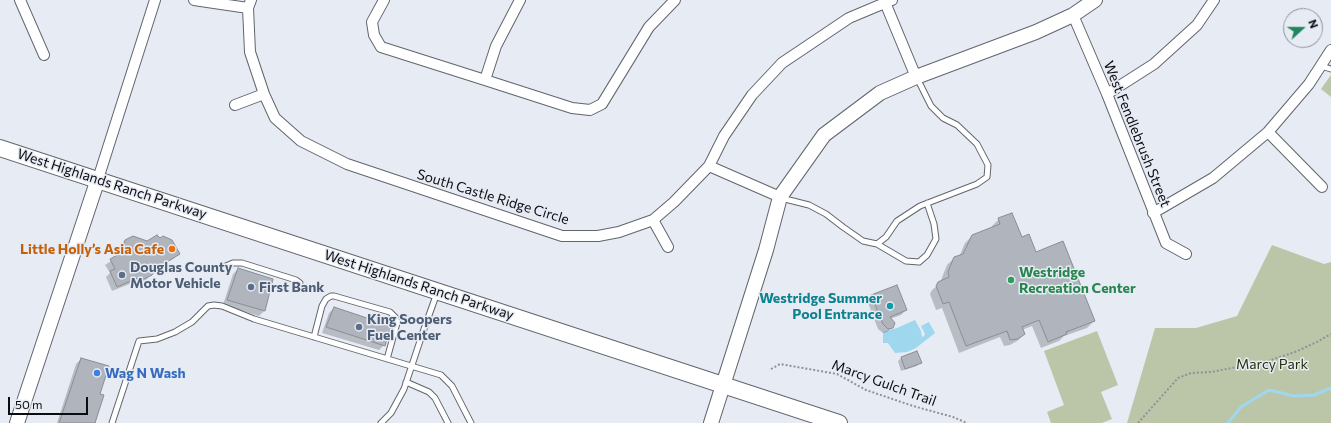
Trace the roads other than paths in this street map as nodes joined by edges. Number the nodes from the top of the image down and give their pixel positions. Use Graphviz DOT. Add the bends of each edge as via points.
graph roads {
  1 [pos="20,0"];
  2 [pos="155,0"];
  3 [pos="194,0"];
  4 [pos="384,0"];
  5 [pos="520,0"];
  6 [pos="675,0"];
  7 [pos="1095,0"];
  8 [pos="1214,0"];
  9 [pos="887,1"];
  10 [pos="249,4"];
  11 [pos="1073,15"];
  12 [pos="1331,50"];
  13 [pos="44,55"];
  14 [pos="1321,66"];
  15 [pos="1331,69"];
  16 [pos="916,77"];
  17 [pos="485,80"];
  18 [pos="264,94"];
  19 [pos="1107,94"];
  20 [pos="235,105"];
  21 [pos="1268,132"];
  22 [pos="0,148"];
  23 [pos="709,166"];
  24 [pos="98,179"];
  25 [pos="1322,186"];
  26 [pos="780,197"];
  27 [pos="927,203"];
  28 [pos="1153,213"];
  29 [pos="653,220"];
  30 [pos="877,244"];
  31 [pos="668,247"];
  32 [pos="1186,254"];
  33 [pos="221,268"];
  34 [pos="300,287"];
  35 [pos="438,291"];
  36 [pos="314,337"];
  37 [pos="386,359"];
  38 [pos="412,366"];
  39 [pos="406,382"];
  40 [pos="723,385"];
  41 [pos="17,423"];
  42 [pos="112,423"];
  43 [pos="381,423"];
  44 [pos="448,423"];
  45 [pos="471,423"];
  46 [pos="711,423"];
  47 [pos="838,423"];
  1 -- 13 [label="street"];
  2 -- 24 [label="street"];
  3 -- 10 [label="street"];
  4 -- 17 [label="street" via="372,22 374,35 381,48"];
  5 -- 17 [label="street" via="496,46"];
  6 -- 17 [label="street" via="649,27 602,104 590,110 572,108"];
  7 -- 11 [label="street"];
  8 -- 19 [label="street" via="1197,25 1154,64"];
  9 -- 16 [label="street"];
  9 -- 23 [label="street, South Castle Ridge Circle" via="849,18 782,63 752,95 724,136"];
  10 -- 18 [label="street, South Castle Ridge Circle" via="250,52"];
  11 -- 16 [label="street" via="1036,32"];
  11 -- 19 [label="street, West Fendlebrush Street"];
  12 -- 14 [label="street"];
  14 -- 15 [label="lane"];
  14 -- 21 [label="street"];
  16 -- 26 [label="street" via="880,93 824,135"];
  16 -- 27 [label="lane" via="931,106 977,144 988,165 987,177 977,184"];
  18 -- 20 [label="street"];
  18 -- 29 [label="street, South Castle Ridge Circle" via="275,118 301,141 347,164 562,236 598,236 619,232"];
  19 -- 28 [label="street, West Fendlebrush Street"];
  21 -- 25 [label="street"];
  21 -- 28 [label="street" via="1213,178"];
  22 -- 24 [label="main road, West Highlands Ranch Parkway"];
  23 -- 26 [label="street"];
  23 -- 29 [label="street, South Castle Ridge Circle"];
  24 -- 35 [label="main road, West Highlands Ranch Parkway"];
  24 -- 41 [label="street"];
  26 -- 30 [label="lane" via="809,205 863,241"];
  26 -- 40 [label="street"];
  27 -- 30 [label="lane" via="897,221 886,237"];
  27 -- 30 [label="lane" via="936,239 920,262 906,261"];
  28 -- 32 [label="street, West Fendlebrush Street" via="1166,243"];
  29 -- 31 [label="street"];
  33 -- 34 [label="lane" via="233,263 242,263 296,280"];
  35 -- 38 [label="lane"];
  35 -- 40 [label="main road, West Highlands Ranch Parkway"];
  36 -- 37 [label="lane"];
  36 -- 37 [label="lane" via="322,306 331,296 390,312 397,323"];
  36 -- 42 [label="lane" via="222,306 208,306 192,322 175,332 157,339 139,341"];
  37 -- 38 [label="lane"];
  38 -- 39 [label="lane"];
  38 -- 45 [label="lane" via="441,375 447,380"];
  39 -- 43 [label="lane" via="391,413"];
  39 -- 44 [label="lane" via="429,392"];
  40 -- 46 [label="street"];
  40 -- 47 [label="main road, West Highlands Ranch Parkway"];
}
